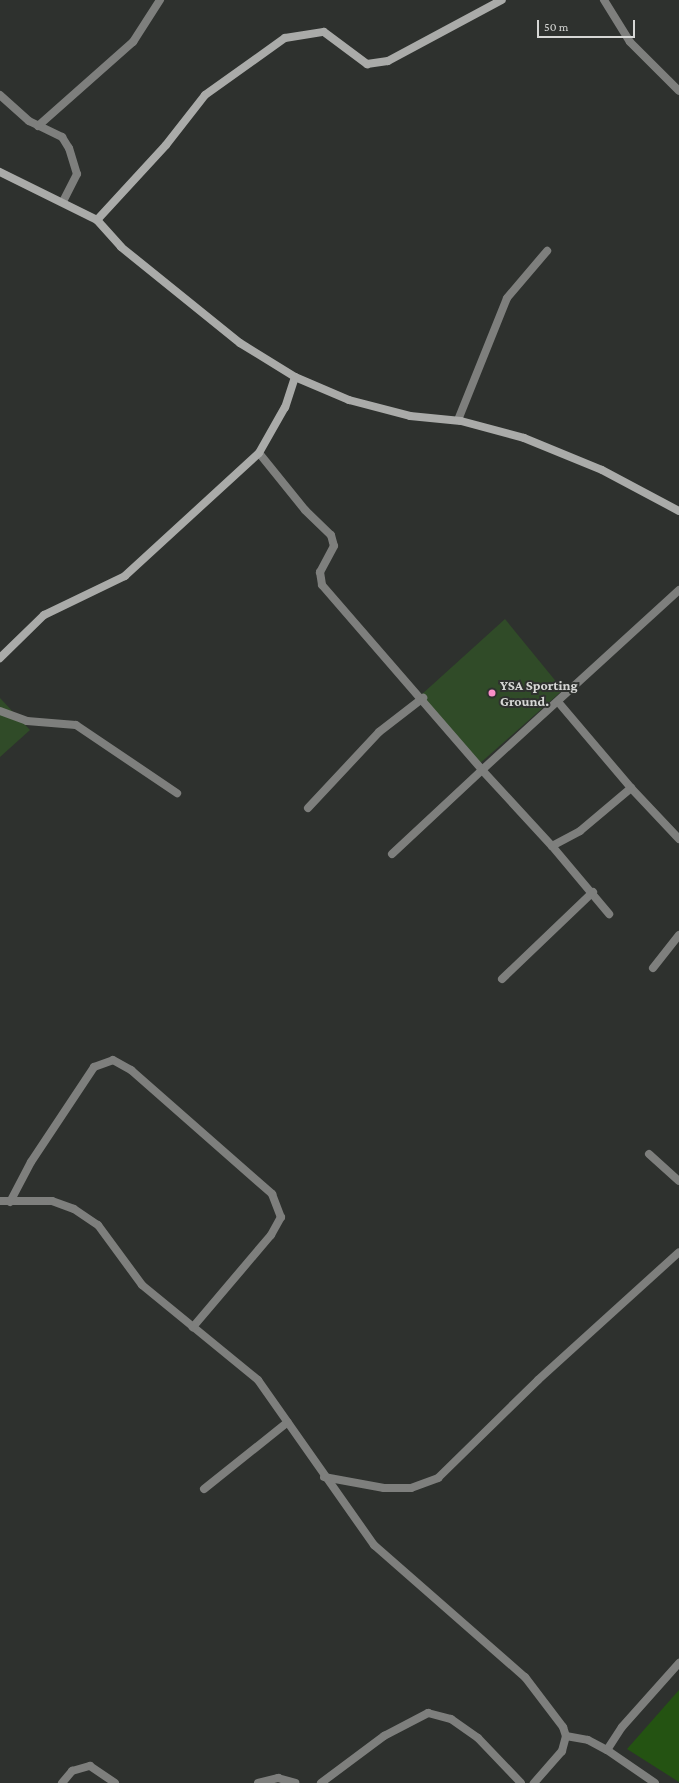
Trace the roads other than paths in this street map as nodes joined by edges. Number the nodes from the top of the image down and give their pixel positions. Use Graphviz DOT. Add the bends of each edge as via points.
graph roads {
  1 [pos="160,0"];
  2 [pos="502,0"];
  3 [pos="604,0"];
  4 [pos="679,91"];
  5 [pos="0,95"];
  6 [pos="38,126"];
  7 [pos="0,172"];
  8 [pos="63,202"];
  9 [pos="97,220"];
  10 [pos="547,251"];
  11 [pos="294,377"];
  12 [pos="458,420"];
  13 [pos="259,453"];
  14 [pos="679,511"];
  15 [pos="679,590"];
  16 [pos="0,658"];
  17 [pos="423,698"];
  18 [pos="559,703"];
  19 [pos="0,711"];
  20 [pos="482,770"];
  21 [pos="631,788"];
  22 [pos="177,793"];
  23 [pos="308,808"];
  24 [pos="679,839"];
  25 [pos="552,846"];
  26 [pos="392,854"];
  27 [pos="593,892"];
  28 [pos="609,914"];
  29 [pos="679,935"];
  30 [pos="653,968"];
  31 [pos="502,979"];
  32 [pos="649,1154"];
  33 [pos="679,1181"];
  34 [pos="0,1200"];
  35 [pos="10,1202"];
  36 [pos="679,1252"];
  37 [pos="193,1327"];
  38 [pos="288,1422"];
  39 [pos="324,1477"];
  40 [pos="204,1489"];
  41 [pos="679,1663"];
  42 [pos="566,1736"];
  43 [pos="607,1750"];
  44 [pos="62,1783"];
  45 [pos="115,1783"];
  46 [pos="258,1783"];
  47 [pos="295,1783"];
  48 [pos="320,1783"];
  49 [pos="520,1783"];
  50 [pos="534,1783"];
  51 [pos="655,1783"];
  1 -- 6 [label="street" via="132,42"];
  2 -- 9 [label="street" via="388,60 367,64 324,32 285,38 204,95 166,145"];
  3 -- 4 [label="street" via="630,42"];
  5 -- 6 [label="street"];
  6 -- 8 [label="street" via="62,137 76,165 74,181"];
  7 -- 8 [label="street"];
  8 -- 9 [label="street"];
  9 -- 11 [label="street" via="121,247 183,298 240,342"];
  10 -- 12 [label="street" via="507,298"];
  11 -- 12 [label="street" via="349,400 410,416"];
  11 -- 13 [label="street" via="278,420"];
  12 -- 14 [label="street" via="524,438 602,470"];
  13 -- 16 [label="street" via="125,576 44,615"];
  13 -- 17 [label="street" via="305,510 331,536 333,551 319,575 322,585"];
  15 -- 18 [label="street" via="642,621"];
  17 -- 20 [label="street"];
  17 -- 23 [label="street" via="379,732"];
  18 -- 20 [label="street"];
  18 -- 21 [label="street"];
  19 -- 22 [label="street" via="27,721 76,725"];
  20 -- 25 [label="street"];
  20 -- 26 [label="street"];
  21 -- 24 [label="street"];
  21 -- 25 [label="street" via="580,831"];
  25 -- 27 [label="street"];
  27 -- 28 [label="street"];
  27 -- 31 [label="street"];
  29 -- 30 [label="street"];
  32 -- 33 [label="street"];
  34 -- 35 [label="street"];
  35 -- 37 [label="street" via="52,1201 74,1208 98,1225 142,1285"];
  35 -- 37 [label="street" via="31,1162 94,1067 113,1060 131,1070 272,1194 281,1217 271,1235"];
  36 -- 39 [label="street" via="538,1380 438,1478 411,1488 384,1488"];
  37 -- 38 [label="street" via="258,1380"];
  38 -- 39 [label="street"];
  38 -- 40 [label="street"];
  39 -- 42 [label="street" via="385,1557 525,1677 556,1717"];
  41 -- 43 [label="street" via="622,1727"];
  42 -- 43 [label="street" via="588,1740"];
  42 -- 50 [label="street" via="562,1751"];
  43 -- 51 [label="street"];
  44 -- 45 [label="street" via="72,1772 90,1766"];
  46 -- 47 [label="street" via="278,1778"];
  48 -- 49 [label="street" via="384,1736 428,1713 451,1719 478,1738"];
}
